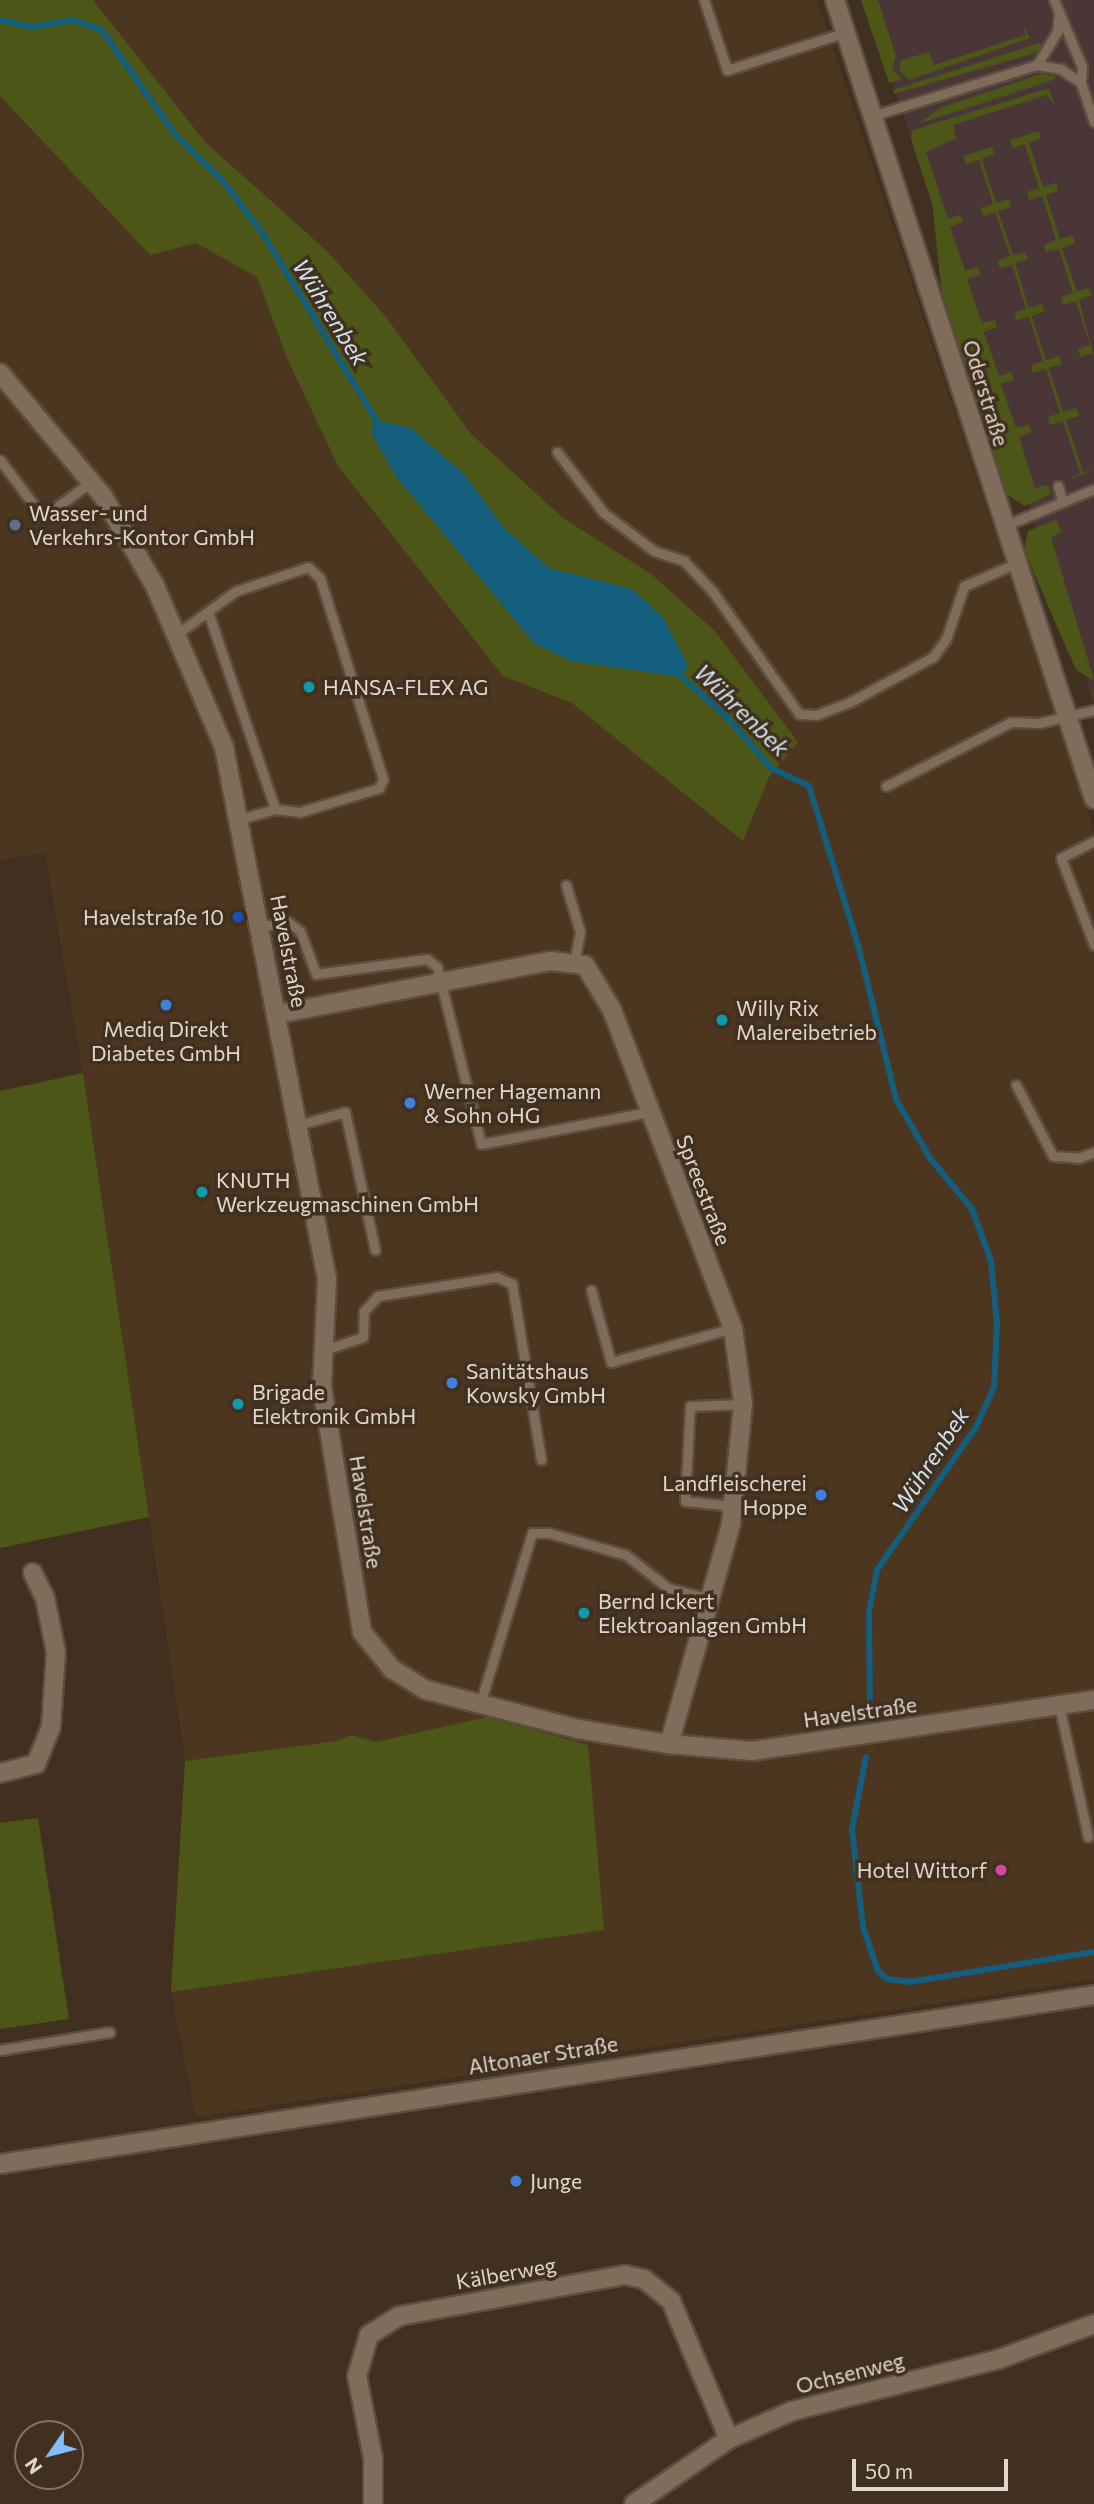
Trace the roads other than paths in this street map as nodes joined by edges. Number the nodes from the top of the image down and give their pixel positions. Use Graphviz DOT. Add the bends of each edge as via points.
graph roads {
  1 [pos="704,0"];
  2 [pos="835,0"];
  3 [pos="1054,0"];
  4 [pos="1059,14"];
  5 [pos="847,32"];
  6 [pos="1037,65"];
  7 [pos="1081,83"];
  8 [pos="875,114"];
  9 [pos="1094,122"];
  10 [pos="0,373"];
  11 [pos="557,452"];
  12 [pos="0,460"];
  13 [pos="91,482"];
  14 [pos="1058,486"];
  15 [pos="1094,489"];
  16 [pos="1058,502"];
  17 [pos="1004,526"];
  18 [pos="1017,562"];
  19 [pos="208,612"];
  20 [pos="177,634"];
  21 [pos="1094,710"];
  22 [pos="1069,714"];
  23 [pos="886,786"];
  24 [pos="1094,799"];
  25 [pos="275,809"];
  26 [pos="241,819"];
  27 [pos="1094,841"];
  28 [pos="566,885"];
  29 [pos="261,926"];
  30 [pos="1094,945"];
  31 [pos="574,964"];
  32 [pos="439,983"];
  33 [pos="278,1014"];
  34 [pos="1016,1085"];
  35 [pos="649,1112"];
  36 [pos="298,1125"];
  37 [pos="1094,1152"];
  38 [pos="375,1250"];
  39 [pos="591,1290"];
  40 [pos="733,1328"];
  41 [pos="324,1350"];
  42 [pos="743,1404"];
  43 [pos="541,1460"];
  44 [pos="733,1506"];
  45 [pos="33,1573"];
  46 [pos="710,1599"];
  47 [pos="1094,1700"];
  48 [pos="480,1704"];
  49 [pos="1059,1705"];
  50 [pos="669,1744"];
  51 [pos="0,1773"];
  52 [pos="1088,1838"];
  53 [pos="1094,1995"];
  54 [pos="110,2032"];
  55 [pos="0,2050"];
  56 [pos="0,2164"];
  57 [pos="1094,2324"];
  58 [pos="729,2438"];
  59 [pos="373,2504"];
  60 [pos="634,2504"];
  1 -- 5 [label="lane" via="727,69"];
  2 -- 5 [label="street, Oderstraße"];
  3 -- 4 [label="lane"];
  4 -- 6 [label="lane" via="1057,32"];
  4 -- 7 [label="lane" via="1069,28 1082,67"];
  5 -- 8 [label="street, Oderstraße"];
  6 -- 7 [label="lane" via="1061,69"];
  6 -- 8 [label="lane" via="898,111"];
  7 -- 9 [label="lane"];
  8 -- 17 [label="street, Oderstraße"];
  10 -- 13 [label="street, Havelstraße"];
  11 -- 18 [label="lane" via="604,513 654,551 684,561 713,592 799,714 816,715 850,702 933,657 946,639 964,586"];
  12 -- 13 [label="lane" via="43,517"];
  13 -- 20 [label="street, Havelstraße" via="155,586"];
  14 -- 16 [label="lane"];
  15 -- 16 [label="lane"];
  16 -- 17 [label="lane"];
  17 -- 18 [label="street, Oderstraße"];
  18 -- 22 [label="street, Oderstraße"];
  19 -- 20 [label="lane"];
  19 -- 25 [label="lane"];
  19 -- 25 [label="lane" via="236,591 308,567 320,578 383,779 379,788 300,812"];
  20 -- 26 [label="street, Havelstraße" via="224,747"];
  21 -- 22 [label="lane"];
  22 -- 23 [label="lane" via="1039,723 1011,722"];
  22 -- 24 [label="street, Oderstraße"];
  25 -- 26 [label="lane"];
  26 -- 29 [label="street, Havelstraße"];
  27 -- 30 [label="lane" via="1061,858"];
  28 -- 31 [label="lane" via="580,932"];
  29 -- 32 [label="lane" via="288,922 300,931 316,974 427,959 437,967"];
  29 -- 33 [label="street, Havelstraße"];
  31 -- 32 [label="street" via="551,961"];
  31 -- 35 [label="street, Spreestraße" via="585,965 612,1010"];
  32 -- 33 [label="street"];
  32 -- 35 [label="lane" via="481,1144"];
  33 -- 36 [label="street, Havelstraße"];
  34 -- 37 [label="lane" via="1053,1156 1079,1158"];
  35 -- 40 [label="street, Spreestraße"];
  36 -- 38 [label="lane" via="345,1112"];
  36 -- 41 [label="street, Havelstraße" via="327,1279"];
  39 -- 40 [label="lane" via="611,1362"];
  40 -- 42 [label="street, Spreestraße"];
  41 -- 43 [label="lane" via="363,1337 364,1311 378,1296 497,1277 512,1284"];
  41 -- 48 [label="street, Havelstraße" via="322,1387 362,1632 392,1669 426,1690"];
  42 -- 44 [label="street, Spreestraße"];
  42 -- 44 [label="lane" via="690,1406 685,1501"];
  44 -- 46 [label="street, Spreestraße"];
  45 -- 51 [label="street" via="46,1598 56,1652 51,1727 36,1764"];
  46 -- 48 [label="lane" via="668,1588 626,1555 550,1533 532,1533"];
  46 -- 50 [label="street, Spreestraße"];
  47 -- 49 [label="street, Havelstraße"];
  48 -- 50 [label="street, Havelstraße" via="578,1729"];
  49 -- 50 [label="street, Havelstraße" via="752,1751"];
  49 -- 52 [label="lane"];
  53 -- 56 [label="street, Altonaer Straße"];
  54 -- 55 [label="lane"];
  57 -- 58 [label="street, Ochsenweg" via="999,2359 792,2411"];
  58 -- 59 [label="street, Kälberweg" via="671,2301 657,2286 625,2275 399,2316 369,2335 357,2376 373,2458"];
  58 -- 60 [label="street, Ochsenweg"];
}
